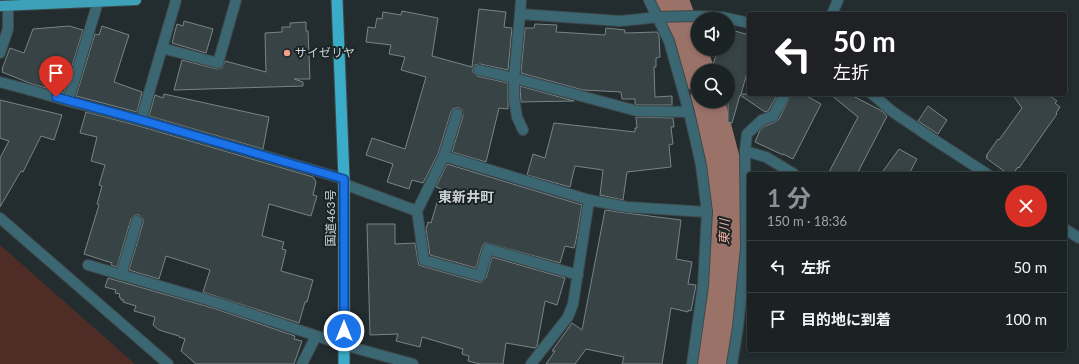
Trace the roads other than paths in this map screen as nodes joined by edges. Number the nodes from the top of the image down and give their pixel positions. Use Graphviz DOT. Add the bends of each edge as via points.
graph roads {
  1 [pos="136,0"];
  2 [pos="176,0"];
  3 [pos="236,0"];
  4 [pos="338,0"];
  5 [pos="522,0"];
  6 [pos="649,0"];
  7 [pos="838,0"];
  8 [pos="22,2"];
  9 [pos="98,2"];
  10 [pos="4,6"];
  11 [pos="833,12"];
  12 [pos="520,14"];
  13 [pos="662,17"];
  14 [pos="747,23"];
  15 [pos="162,48"];
  16 [pos="0,53"];
  17 [pos="479,70"];
  18 [pos="514,78"];
  19 [pos="0,82"];
  20 [pos="784,96"];
  21 [pos="874,96"];
  22 [pos="68,101"];
  23 [pos="689,112"];
  24 [pos="456,114"];
  25 [pos="141,120"];
  26 [pos="523,130"];
  27 [pos="745,151"];
  28 [pos="444,156"];
  29 [pos="791,172"];
  30 [pos="985,172"];
  31 [pos="344,181"];
  32 [pos="589,200"];
  33 [pos="417,211"];
  34 [pos="707,212"];
  35 [pos="747,216"];
  36 [pos="0,218"];
  37 [pos="137,221"];
  38 [pos="1067,230"];
  39 [pos="1079,238"];
  40 [pos="747,256"];
  41 [pos="88,265"];
  42 [pos="121,275"];
  43 [pos="578,275"];
  44 [pos="316,336"];
  45 [pos="344,345"];
  46 [pos="168,364"];
  47 [pos="302,364"];
  48 [pos="344,364"];
  49 [pos="413,364"];
  50 [pos="531,364"];
  51 [pos="692,364"];
  52 [pos="732,364"];
  1 -- 9 [label="main road"];
  2 -- 15 [label="street"];
  3 -- 15 [label="street" via="218,63"];
  4 -- 31 [label="highway, 国道463号"];
  5 -- 12 [label="street"];
  6 -- 13 [label="street"];
  7 -- 11 [label="street"];
  8 -- 9 [label="main road"];
  8 -- 10 [label="main road"];
  9 -- 22 [label="street"];
  10 -- 16 [label="street" via="8,29"];
  12 -- 13 [label="street" via="620,21"];
  12 -- 18 [label="street"];
  13 -- 14 [label="street" via="722,17"];
  13 -- 23 [label="street"];
  15 -- 25 [label="street"];
  17 -- 18 [label="street"];
  18 -- 23 [label="street" via="636,111"];
  18 -- 26 [label="street" via="516,117"];
  19 -- 22 [label="street"];
  20 -- 27 [label="street" via="773,116 762,120 747,134"];
  21 -- 30 [label="street" via="932,140"];
  22 -- 25 [label="street"];
  23 -- 34 [label="street" via="701,165"];
  24 -- 28 [label="street"];
  25 -- 31 [label="street"];
  27 -- 29 [label="street" via="766,157"];
  27 -- 35 [label="street"];
  28 -- 32 [label="street"];
  28 -- 33 [label="street"];
  31 -- 33 [label="street"];
  31 -- 45 [label="highway, 国道463号"];
  32 -- 34 [label="street" via="627,207"];
  32 -- 43 [label="street"];
  33 -- 43 [label="street" via="424,260 480,276 488,249"];
  34 -- 51 [label="street" via="703,286"];
  36 -- 46 [label="street"];
  37 -- 42 [label="street"];
  38 -- 39 [label="street"];
  40 -- 52 [label="street"];
  41 -- 42 [label="street"];
  42 -- 44 [label="street" via="218,303"];
  43 -- 50 [label="street" via="568,317"];
  44 -- 45 [label="street"];
  44 -- 47 [label="street"];
  45 -- 48 [label="highway, 国道463号"];
  45 -- 49 [label="street"];
}
